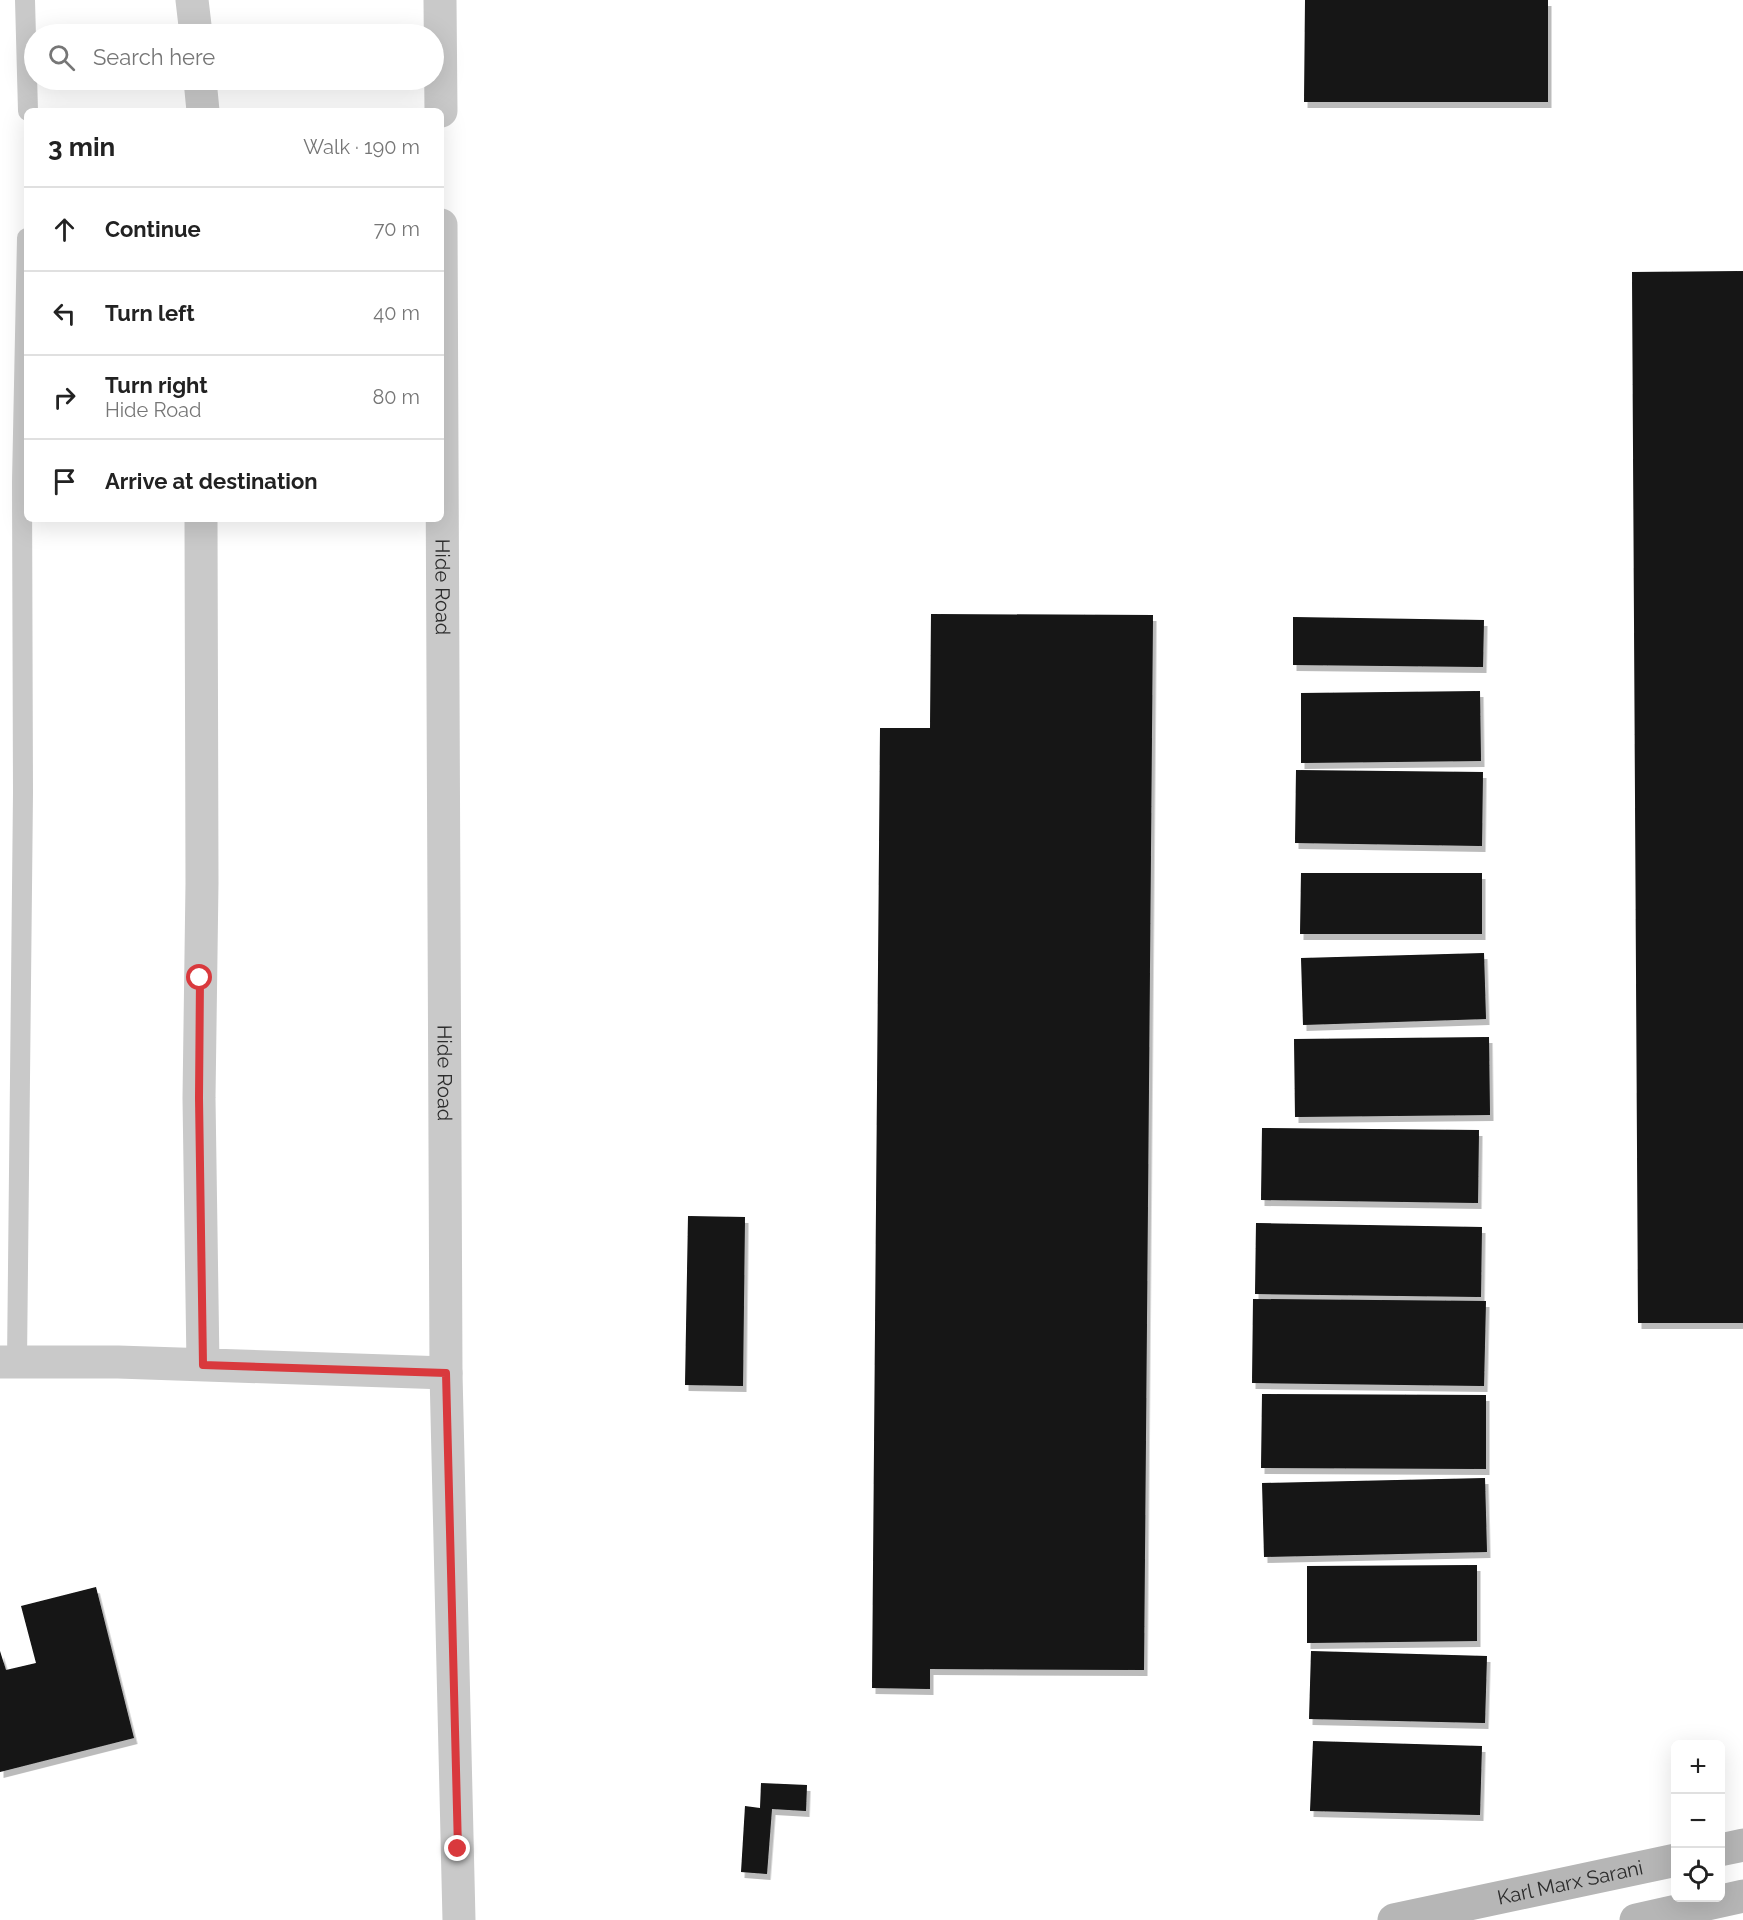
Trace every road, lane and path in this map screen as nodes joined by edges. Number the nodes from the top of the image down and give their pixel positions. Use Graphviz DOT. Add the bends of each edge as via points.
graph roads {
  1 [pos="25,0"];
  2 [pos="192,0"];
  3 [pos="440,0"];
  4 [pos="26,24"];
  5 [pos="195,24"];
  6 [pos="440,24"];
  7 [pos="27,90"];
  8 [pos="201,90"];
  9 [pos="441,90"];
  10 [pos="28,108"];
  11 [pos="203,108"];
  12 [pos="441,108"];
  13 [pos="24,384"];
  14 [pos="201,522"];
  15 [pos="442,522"];
  16 [pos="8,1362"];
  17 [pos="203,1365"];
  18 [pos="446,1373"];
  19 [pos="1743,1845"];
  20 [pos="1725,1849"];
  21 [pos="1671,1861"];
  22 [pos="1743,1896"];
  23 [pos="459,1920"];
  24 [pos="1394,1920"];
  25 [pos="1636,1920"];
  1 -- 4 [label="lane"];
  2 -- 5 [label="street"];
  3 -- 6 [label="street"];
  7 -- 10 [label="lane"];
  8 -- 11 [label="street"];
  9 -- 12 [label="street"];
  13 -- 16 [label="lane" via="23,793"];
  14 -- 17 [label="street" via="199,1098"];
  15 -- 18 [label="street, Hide Road"];
  16 -- 17 [label="street"];
  17 -- 18 [label="street"];
  18 -- 23 [label="street, Hide Road"];
  19 -- 20 [label="main road"];
  21 -- 24 [label="main road, Karl Marx Sarani"];
  22 -- 25 [label="main road"];
}
